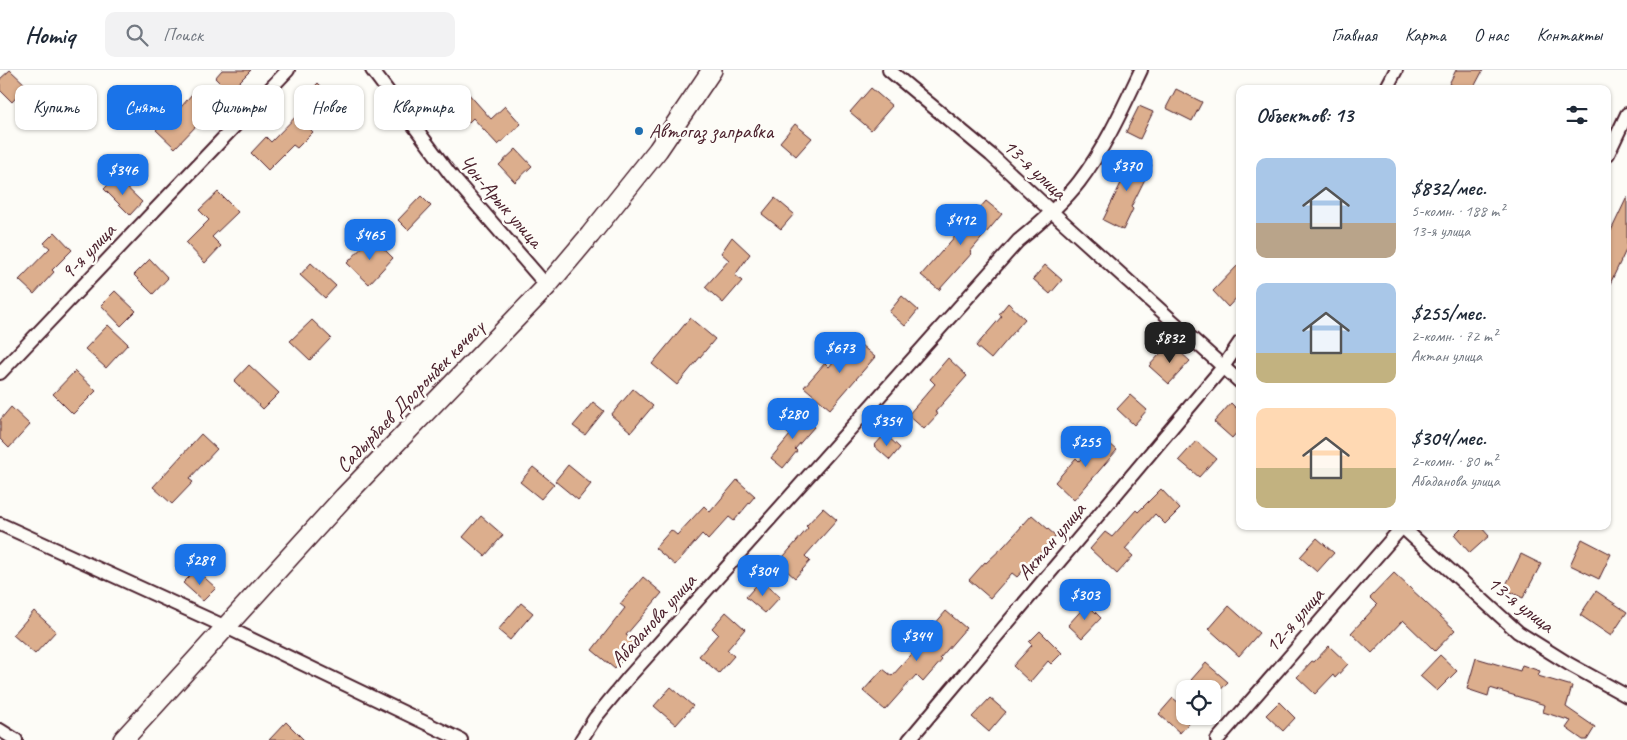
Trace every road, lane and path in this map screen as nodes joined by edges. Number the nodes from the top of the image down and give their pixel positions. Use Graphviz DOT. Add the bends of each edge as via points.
graph roads {
  1 [pos="288,70"];
  2 [pos="372,70"];
  3 [pos="712,70"];
  4 [pos="889,70"];
  5 [pos="1141,70"];
  6 [pos="1396,70"];
  7 [pos="1388,85"];
  8 [pos="1627,114"];
  9 [pos="1611,148"];
  10 [pos="1052,212"];
  11 [pos="547,286"];
  12 [pos="1236,348"];
  13 [pos="1223,367"];
  14 [pos="0,373"];
  15 [pos="1236,378"];
  16 [pos="0,524"];
  17 [pos="1399,530"];
  18 [pos="1406,530"];
  19 [pos="226,627"];
  20 [pos="1627,696"];
  21 [pos="0,730"];
  22 [pos="16,740"];
  23 [pos="123,740"];
  24 [pos="461,740"];
  25 [pos="580,740"];
  26 [pos="909,740"];
  27 [pos="1217,740"];
  1 -- 14 [label="street, 9-я улица"];
  2 -- 11 [label="street, Чон-Арык улица" via="450,174"];
  3 -- 11 [label="main road, Садырбаев Дооронбек көчөсү" via="658,150"];
  4 -- 10 [label="street, 13-я улица" via="991,155"];
  5 -- 10 [label="street, Абаданова улица" via="1109,136 1080,182"];
  6 -- 7 [label="street"];
  8 -- 9 [label="street"];
  10 -- 13 [label="street, 13-я улица"];
  10 -- 25 [label="street, Абаданова улица" via="1018,241 628,678"];
  11 -- 19 [label="main road, Садырбаев Дооронбек көчөсү" via="344,497"];
  12 -- 13 [label="street, Актан улица"];
  13 -- 15 [label="street, 13-я улица"];
  13 -- 26 [label="street, Актан улица"];
  16 -- 19 [label="street"];
  17 -- 27 [label="street, 12-я улица"];
  18 -- 20 [label="street, 13-я улица" via="1518,632"];
  19 -- 23 [label="main road, Садырбаев Дооронбек көчөсү"];
  19 -- 24 [label="street"];
  21 -- 22 [label="street"];
}
